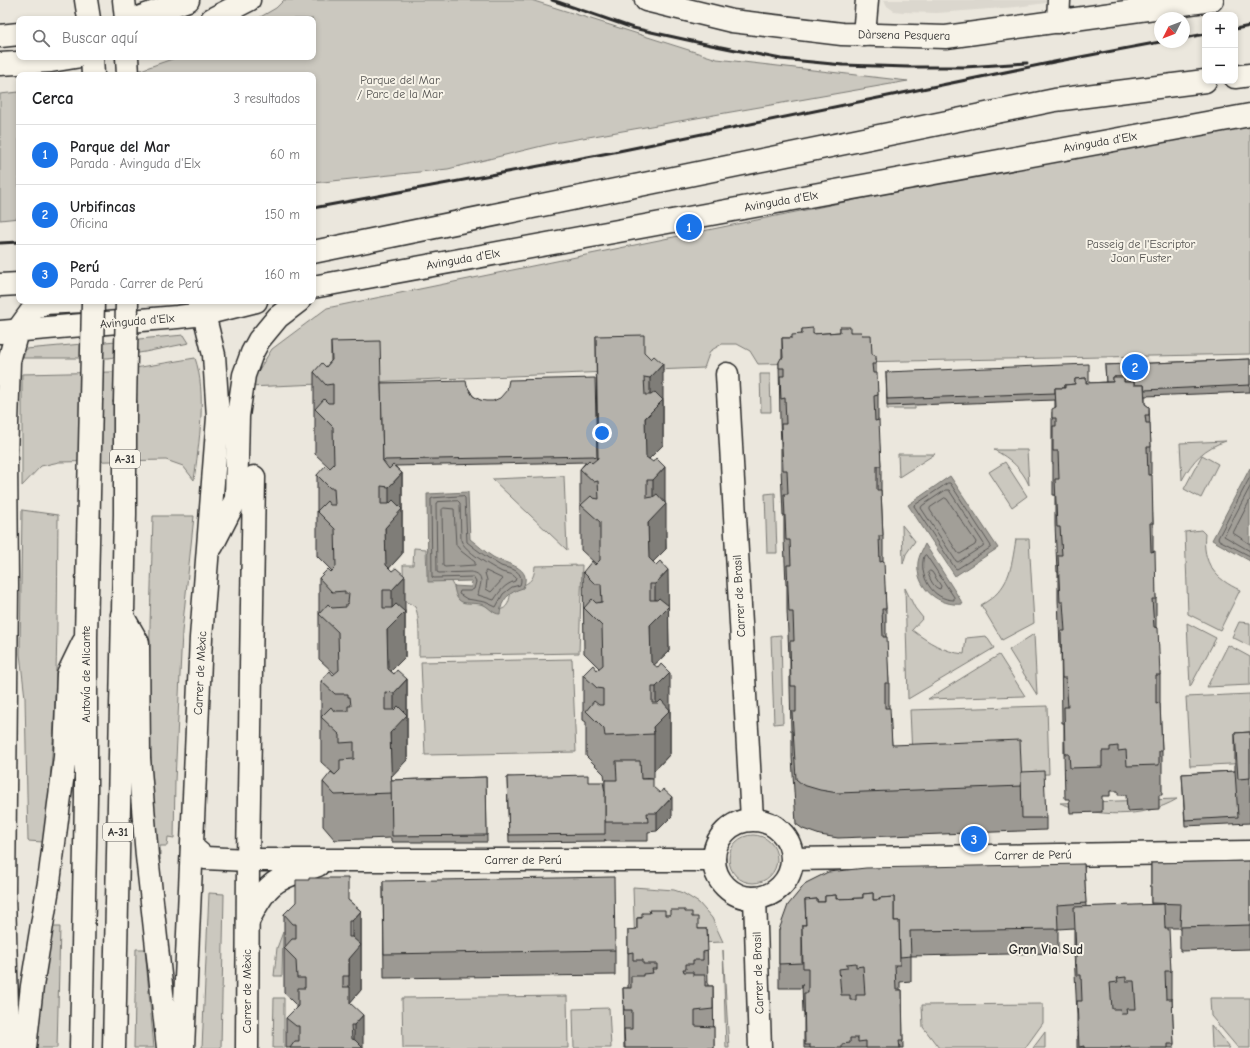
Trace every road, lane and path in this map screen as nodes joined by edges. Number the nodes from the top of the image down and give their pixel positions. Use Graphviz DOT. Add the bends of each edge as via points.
graph roads {
  1 [pos="86,0"];
  2 [pos="124,0"];
  3 [pos="188,0"];
  4 [pos="249,0"];
  5 [pos="646,0"];
  6 [pos="866,0"];
  7 [pos="1060,0"];
  8 [pos="1212,0"];
  9 [pos="89,16"];
  10 [pos="126,16"];
  11 [pos="143,16"];
  12 [pos="218,16"];
  13 [pos="1058,22"];
  14 [pos="16,34"];
  15 [pos="864,35"];
  16 [pos="0,36"];
  17 [pos="57,60"];
  18 [pos="92,60"];
  19 [pos="127,60"];
  20 [pos="0,64"];
  21 [pos="93,72"];
  22 [pos="128,72"];
  23 [pos="1250,74"];
  24 [pos="1238,76"];
  25 [pos="1202,80"];
  26 [pos="1250,115"];
  27 [pos="316,251"];
  28 [pos="16,284"];
  29 [pos="0,285"];
  30 [pos="316,287"];
  31 [pos="44,304"];
  32 [pos="93,304"];
  33 [pos="126,304"];
  34 [pos="233,304"];
  35 [pos="295,304"];
  36 [pos="202,308"];
  37 [pos="8,331"];
  38 [pos="727,374"];
  39 [pos="3,449"];
  40 [pos="254,477"];
  41 [pos="208,554"];
  42 [pos="122,615"];
  43 [pos="86,636"];
  44 [pos="752,819"];
  45 [pos="192,846"];
  46 [pos="1250,852"];
  47 [pos="793,859"];
  48 [pos="248,860"];
  49 [pos="332,860"];
  50 [pos="714,860"];
  51 [pos="2,894"];
  52 [pos="755,898"];
  53 [pos="248,921"];
  54 [pos="7,1048"];
  55 [pos="25,1048"];
  56 [pos="80,1048"];
  57 [pos="114,1048"];
  58 [pos="168,1048"];
  59 [pos="184,1048"];
  60 [pos="247,1048"];
  61 [pos="760,1048"];
  1 -- 9 [label="main road"];
  2 -- 10 [label="main road"];
  3 -- 11 [label="main road"];
  4 -- 12 [label="main road"];
  5 -- 15 [label="main road, Dàrsena Pesquera" via="732,20"];
  6 -- 15 [label="main road"];
  7 -- 13 [label="main road"];
  8 -- 13 [label="main road, Dàrsena Pesquera"];
  13 -- 15 [label="main road, Dàrsena Pesquera" via="946,37"];
  14 -- 16 [label="main road"];
  17 -- 20 [label="main road"];
  18 -- 21 [label="main road"];
  19 -- 22 [label="main road"];
  23 -- 24 [label="main road"];
  25 -- 27 [label="main road" via="1054,100"];
  26 -- 30 [label="main road, Avinguda d'Elx"];
  28 -- 29 [label="main road"];
  31 -- 37 [label="main road" via="33,309"];
  32 -- 43 [label="main road, Autovía de Alicante / A-31, bridge"];
  33 -- 42 [label="main road, A-31, bridge"];
  34 -- 36 [label="main road, Avinguda d'Elx"];
  35 -- 41 [label="main road" via="278,317 252,352 244,375 238,416 236,499"];
  36 -- 37 [label="main road, Avinguda d'Elx"];
  36 -- 41 [label="main road, Carrer de Mèxic" via="214,355 218,417"];
  37 -- 39 [label="main road" via="9,361"];
  38 -- 44 [label="main road, Carrer de Brasil"];
  39 -- 51 [label="main road" via="7,593"];
  40 -- 48 [label="main road, Carrer de Mèxic"];
  41 -- 45 [label="main road, Carrer de Mèxic" via="201,638"];
  42 -- 57 [label="main road, A-31"];
  42 -- 58 [label="main road" via="138,643 139,758"];
  43 -- 55 [label="main road" via="68,674 66,757"];
  43 -- 56 [label="main road, Autovía de Alicante / A-31" via="86,789"];
  44 -- 47 [label="main road" via="778,828 790,845"];
  44 -- 50 [label="main road" via="734,824 721,835 715,849"];
  45 -- 48 [label="main road, Carrer de Perú" via="205,858"];
  45 -- 59 [label="main road, Carrer de Mèxic"];
  46 -- 47 [label="main road, Carrer de Perú"];
  47 -- 52 [label="main road" via="790,874 784,884 768,896"];
  48 -- 49 [label="main road, Carrer de Perú"];
  48 -- 53 [label="main road, Carrer de Mèxic"];
  49 -- 50 [label="main road, Carrer de Perú"];
  49 -- 53 [label="main road, Carrer de Perú" via="283,878 272,885 258,901"];
  50 -- 52 [label="main road" via="718,876 730,891"];
  51 -- 54 [label="main road"];
  52 -- 61 [label="main road, Carrer de Brasil"];
  53 -- 60 [label="main road, Carrer de Mèxic"];
}
